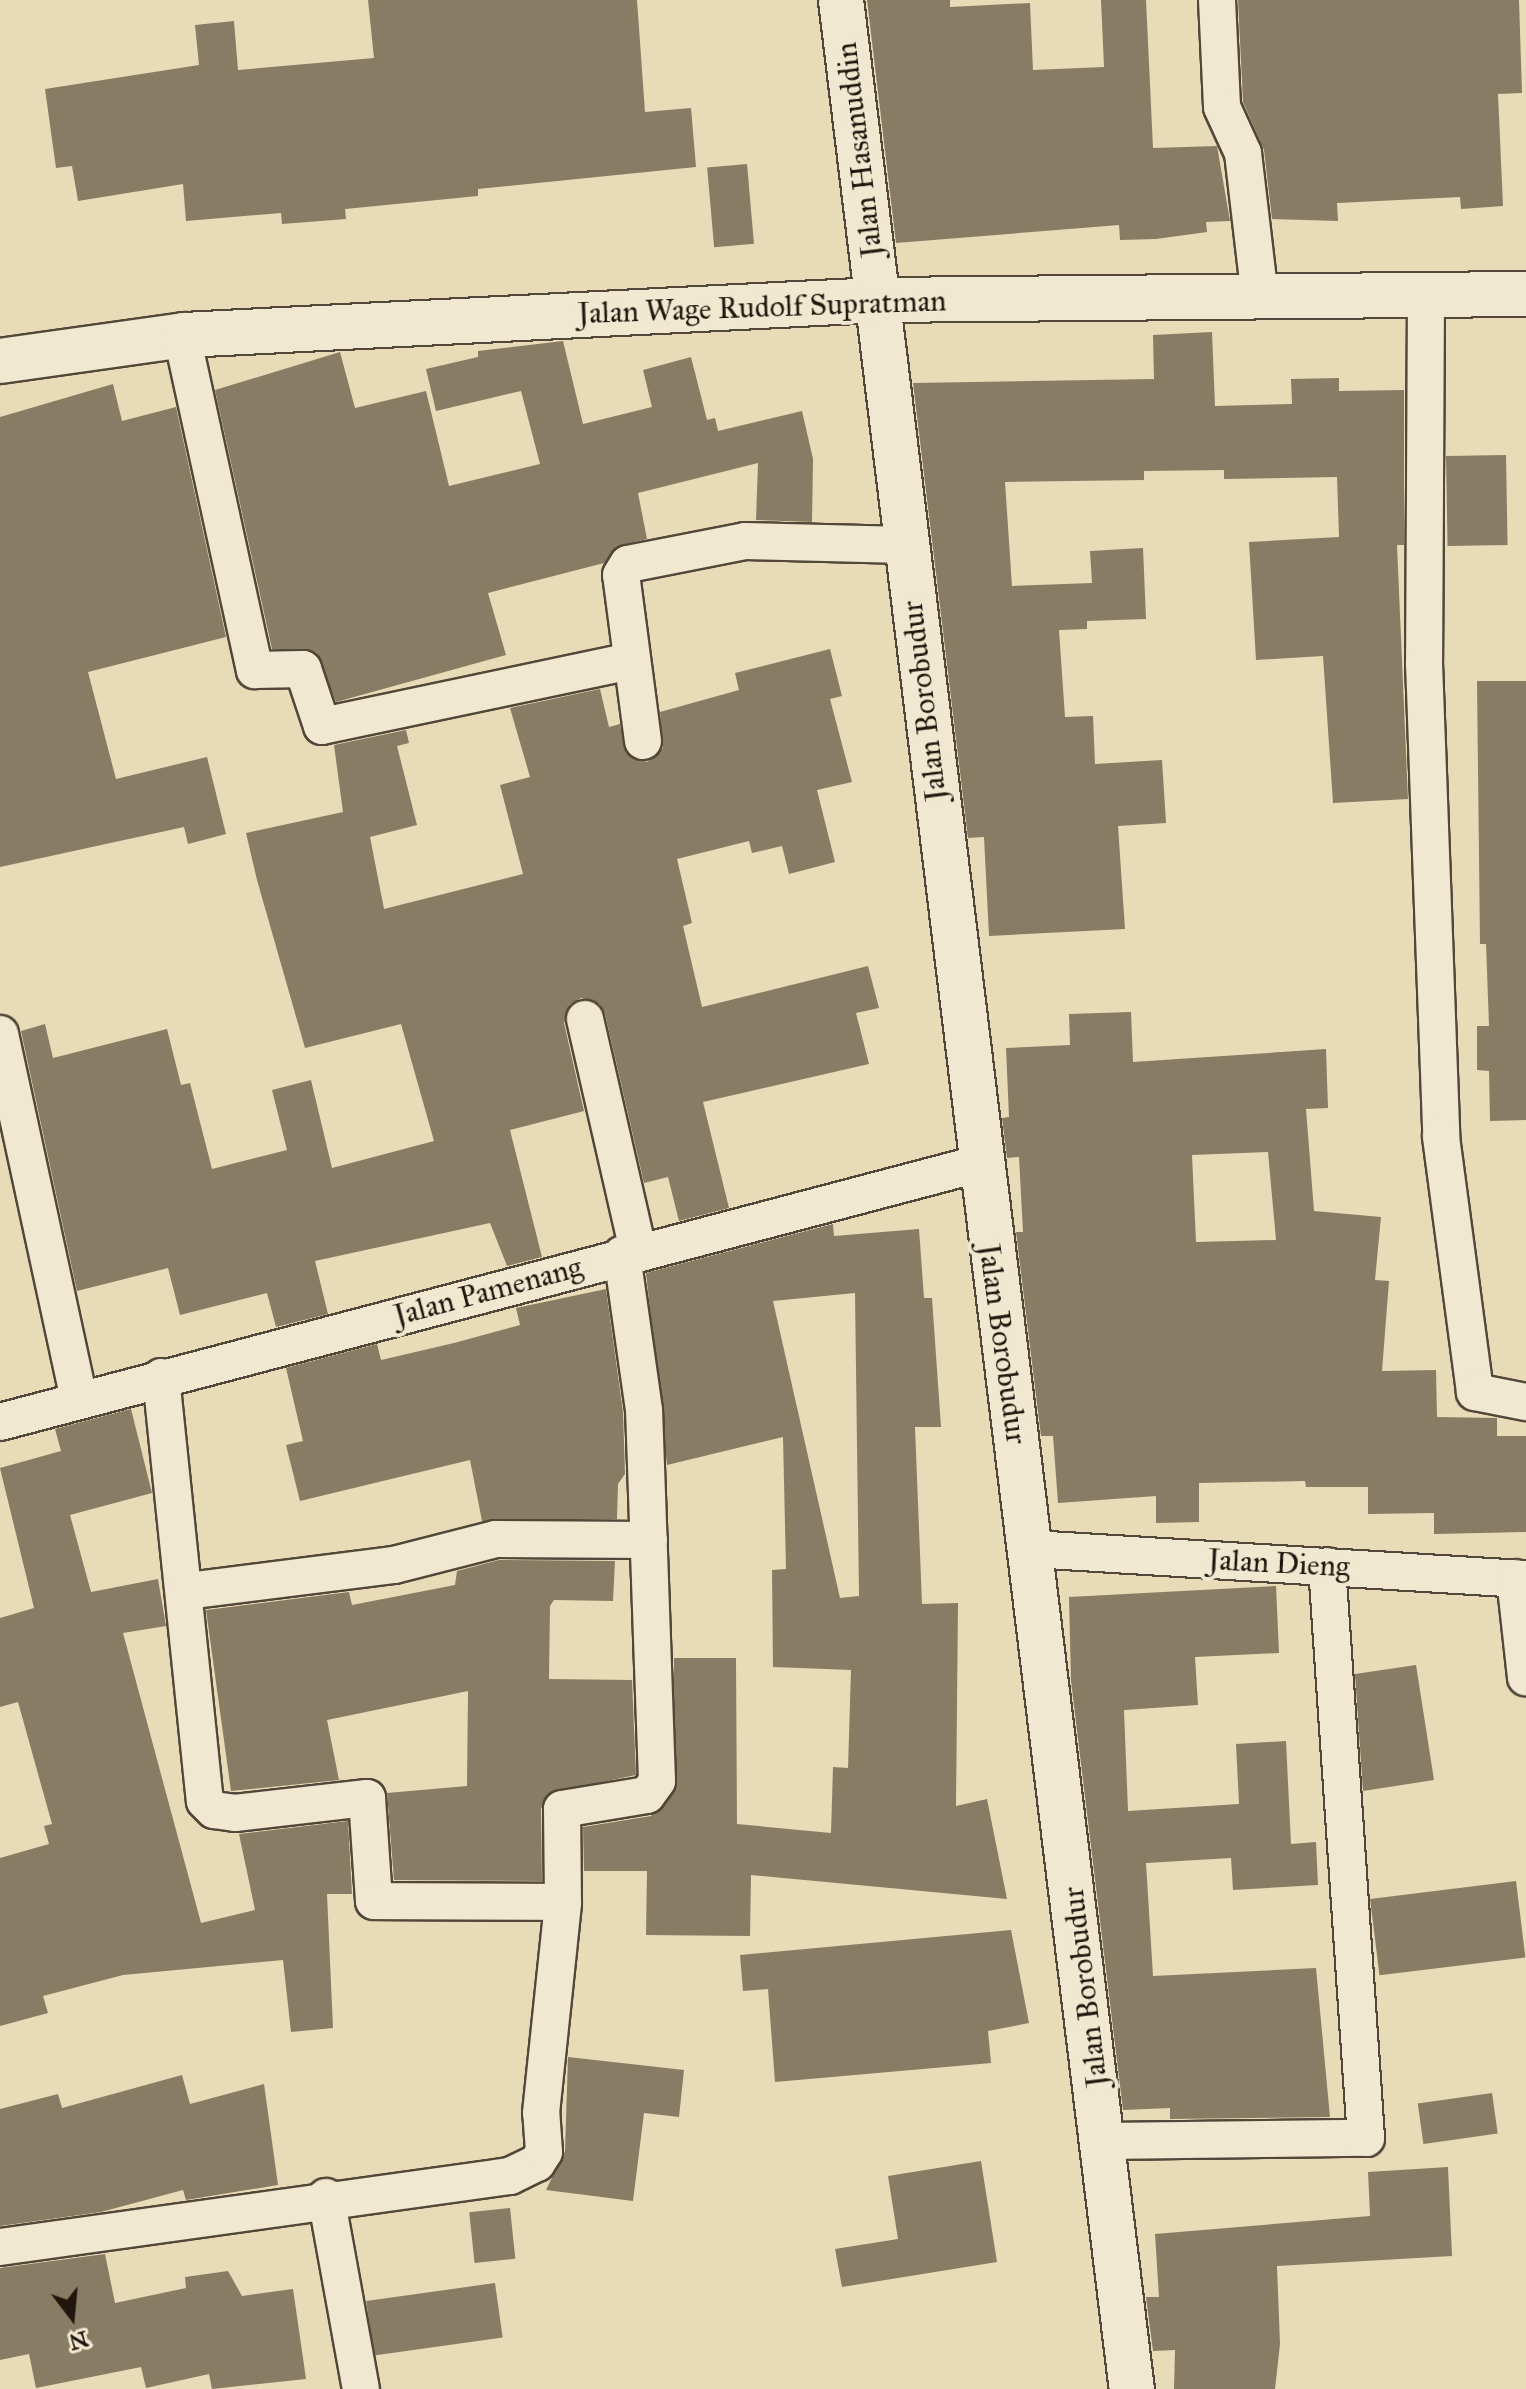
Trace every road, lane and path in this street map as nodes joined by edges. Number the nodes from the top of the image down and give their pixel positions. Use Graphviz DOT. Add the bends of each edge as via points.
graph roads {
  1 [pos="841,0"];
  2 [pos="1217,0"];
  3 [pos="1526,294"];
  4 [pos="1426,295"];
  5 [pos="1260,297"];
  6 [pos="877,300"];
  7 [pos="182,336"];
  8 [pos="0,361"];
  9 [pos="905,545"];
  10 [pos="630,661"];
  11 [pos="643,741"];
  12 [pos="585,1019"];
  13 [pos="0,1034"];
  14 [pos="978,1164"];
  15 [pos="630,1253"];
  16 [pos="161,1377"];
  17 [pos="79,1400"];
  18 [pos="1526,1402"];
  19 [pos="0,1422"];
  20 [pos="649,1540"];
  21 [pos="1032,1549"];
  22 [pos="1327,1566"];
  23 [pos="1520,1579"];
  24 [pos="187,1591"];
  25 [pos="1526,1677"];
  26 [pos="563,1902"];
  27 [pos="1103,2141"];
  28 [pos="326,2197"];
  29 [pos="0,2247"];
  30 [pos="361,2389"];
  31 [pos="1132,2389"];
  1 -- 6 [label="street, Jalan Hasanuddin"];
  2 -- 5 [label="street" via="1222,107 1243,153"];
  3 -- 4 [label="street, Jalan Wage Rudolf Supratman"];
  4 -- 5 [label="street, Jalan Wage Rudolf Supratman"];
  4 -- 18 [label="street" via="1424,663 1441,1137 1475,1392"];
  5 -- 6 [label="street, Jalan Wage Rudolf Supratman"];
  6 -- 7 [label="street, Jalan Wage Rudolf Supratman"];
  6 -- 9 [label="street, Jalan Borobudur"];
  7 -- 8 [label="street, Jalan Wage Rudolf Supratman"];
  7 -- 10 [label="street" via="255,670 303,669 322,726"];
  9 -- 10 [label="street" via="745,541 628,564 621,575"];
  9 -- 14 [label="street, Jalan Borobudur"];
  10 -- 11 [label="street"];
  12 -- 15 [label="street"];
  13 -- 17 [label="street"];
  14 -- 15 [label="street, Jalan Pamenang"];
  14 -- 21 [label="street, Jalan Borobudur"];
  15 -- 16 [label="street, Jalan Pamenang"];
  15 -- 20 [label="street"];
  16 -- 17 [label="street, Jalan Pamenang"];
  16 -- 24 [label="street"];
  17 -- 19 [label="street, Jalan Pamenang"];
  20 -- 24 [label="street" via="496,1539 394,1565"];
  20 -- 26 [label="street" via="657,1781 647,1795 562,1809"];
  21 -- 22 [label="street, Jalan Dieng"];
  21 -- 27 [label="street, Jalan Borobudur"];
  22 -- 23 [label="street, Jalan Dieng"];
  22 -- 27 [label="street" via="1366,2138"];
  23 -- 25 [label="street"];
  24 -- 26 [label="street" via="205,1801 214,1810 363,1796 371,1809 374,1901"];
  26 -- 28 [label="street" via="541,2113 544,2152 537,2163 510,2176"];
  27 -- 31 [label="street, Jalan Borobudur"];
  28 -- 29 [label="street"];
  28 -- 30 [label="street"];
}
